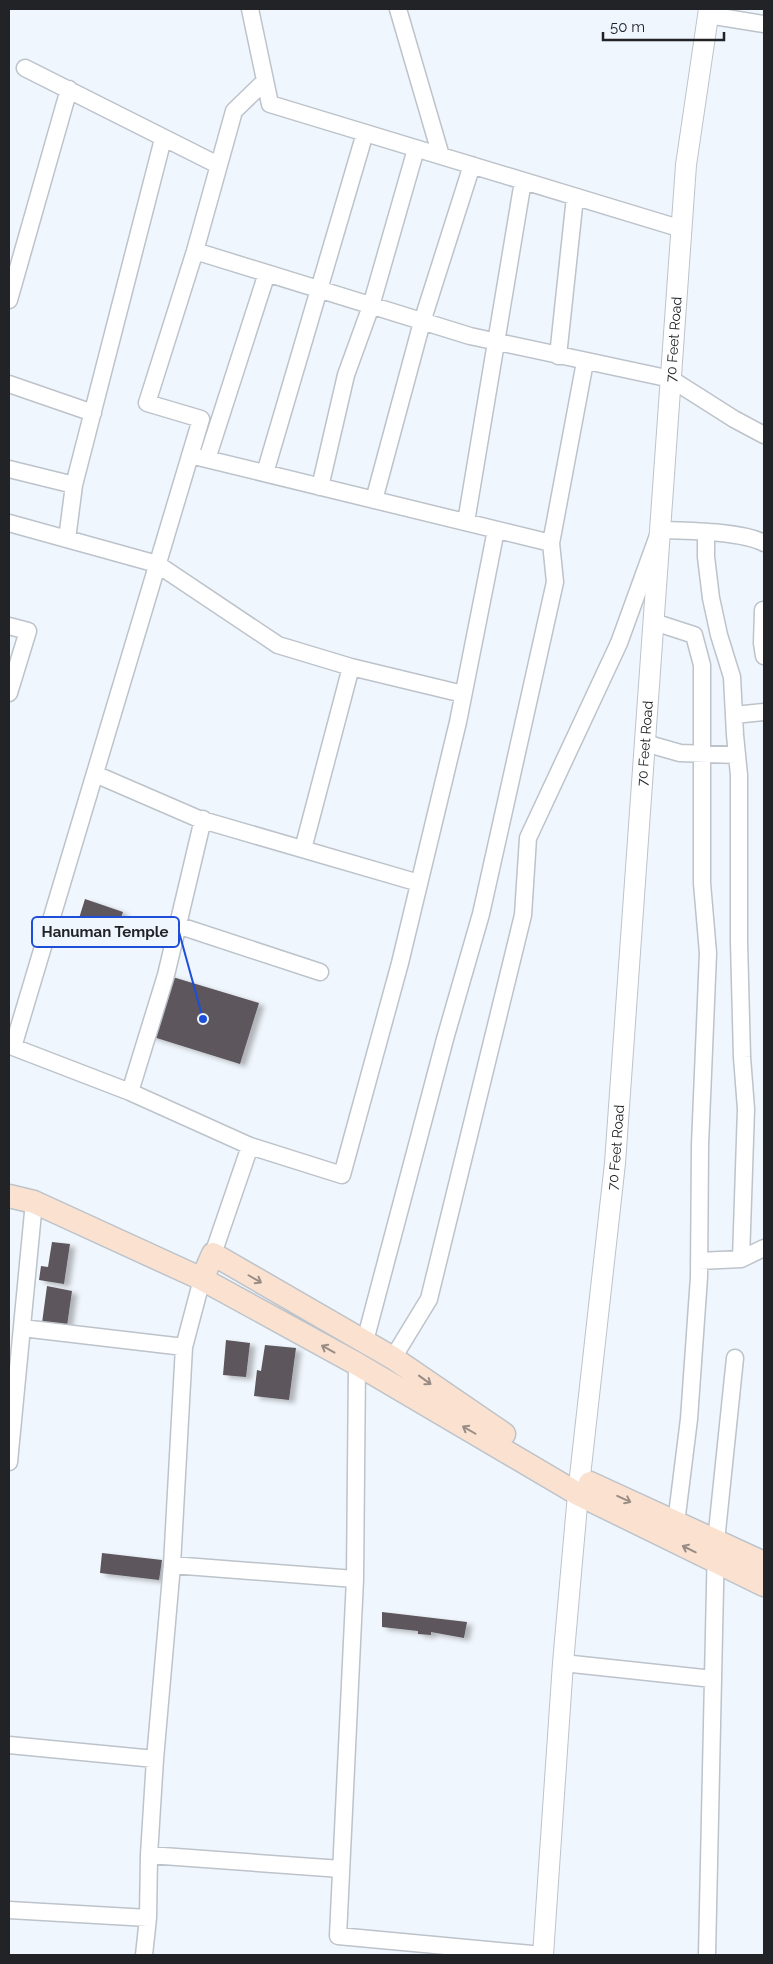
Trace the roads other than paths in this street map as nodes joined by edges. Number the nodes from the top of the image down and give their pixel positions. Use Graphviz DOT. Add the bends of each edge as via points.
graph roads {
  1 [pos="250,9"];
  2 [pos="398,9"];
  3 [pos="708,12"];
  4 [pos="764,24"];
  5 [pos="25,68"];
  6 [pos="265,81"];
  7 [pos="69,89"];
  8 [pos="364,133"];
  9 [pos="163,139"];
  10 [pos="416,148"];
  11 [pos="440,156"];
  12 [pos="218,165"];
  13 [pos="472,165"];
  14 [pos="523,181"];
  15 [pos="575,197"];
  16 [pos="682,229"];
  17 [pos="195,251"];
  18 [pos="267,273"];
  19 [pos="319,289"];
  20 [pos="9,300"];
  21 [pos="371,306"];
  22 [pos="422,322"];
  23 [pos="495,342"];
  24 [pos="558,356"];
  25 [pos="585,362"];
  26 [pos="671,379"];
  27 [pos="9,384"];
  28 [pos="93,412"];
  29 [pos="764,435"];
  30 [pos="190,455"];
  31 [pos="206,459"];
  32 [pos="9,469"];
  33 [pos="265,473"];
  34 [pos="74,485"];
  35 [pos="320,487"];
  36 [pos="374,500"];
  37 [pos="466,522"];
  38 [pos="9,523"];
  39 [pos="496,530"];
  40 [pos="660,530"];
  41 [pos="706,532"];
  42 [pos="67,539"];
  43 [pos="551,543"];
  44 [pos="764,543"];
  45 [pos="157,564"];
  46 [pos="763,610"];
  47 [pos="654,622"];
  48 [pos="9,626"];
  49 [pos="764,656"];
  50 [pos="351,667"];
  51 [pos="9,693"];
  52 [pos="463,694"];
  53 [pos="764,712"];
  54 [pos="734,715"];
  55 [pos="645,743"];
  56 [pos="701,754"];
  57 [pos="737,755"];
  58 [pos="95,774"];
  59 [pos="202,820"];
  60 [pos="304,849"];
  61 [pos="419,883"];
  62 [pos="177,925"];
  63 [pos="320,972"];
  64 [pos="130,1092"];
  65 [pos="250,1146"];
  66 [pos="9,1196"];
  67 [pos="34,1202"];
  68 [pos="764,1248"];
  69 [pos="213,1254"];
  70 [pos="741,1259"];
  71 [pos="699,1261"];
  72 [pos="202,1279"];
  73 [pos="22,1328"];
  74 [pos="364,1341"];
  75 [pos="184,1347"];
  76 [pos="393,1358"];
  77 [pos="735,1358"];
  78 [pos="357,1364"];
  79 [pos="9,1462"];
  80 [pos="579,1486"];
  81 [pos="676,1523"];
  82 [pos="715,1552"];
  83 [pos="764,1563"];
  84 [pos="172,1565"];
  85 [pos="355,1578"];
  86 [pos="764,1585"];
  87 [pos="563,1663"];
  88 [pos="713,1680"];
  89 [pos="9,1745"];
  90 [pos="155,1759"];
  91 [pos="148,1855"];
  92 [pos="341,1869"];
  93 [pos="9,1910"];
  94 [pos="148,1918"];
  95 [pos="144,1955"];
  96 [pos="543,1955"];
  97 [pos="707,1955"];
  1 -- 6 [label="street"];
  2 -- 11 [label="street"];
  3 -- 4 [label="street"];
  3 -- 16 [label="street, 70 Feet Road" via="686,165"];
  5 -- 7 [label="street"];
  6 -- 8 [label="street" via="270,104"];
  6 -- 12 [label="street" via="234,111"];
  7 -- 9 [label="street"];
  7 -- 20 [label="street"];
  8 -- 10 [label="street"];
  8 -- 19 [label="street"];
  9 -- 12 [label="street"];
  9 -- 28 [label="street"];
  10 -- 11 [label="street"];
  10 -- 21 [label="street"];
  11 -- 13 [label="street"];
  12 -- 17 [label="street"];
  13 -- 14 [label="street"];
  13 -- 22 [label="street"];
  14 -- 15 [label="street"];
  14 -- 23 [label="street"];
  15 -- 16 [label="street"];
  15 -- 24 [label="street"];
  16 -- 26 [label="street, 70 Feet Road"];
  17 -- 18 [label="street"];
  17 -- 30 [label="street" via="147,403 200,419"];
  18 -- 19 [label="street"];
  18 -- 31 [label="street"];
  19 -- 21 [label="street"];
  19 -- 33 [label="street"];
  21 -- 22 [label="street"];
  21 -- 35 [label="street" via="346,375"];
  22 -- 23 [label="street"];
  22 -- 36 [label="street"];
  23 -- 24 [label="street"];
  23 -- 37 [label="street"];
  24 -- 25 [label="street"];
  25 -- 26 [label="street"];
  25 -- 43 [label="street"];
  26 -- 29 [label="street"];
  26 -- 40 [label="street, 70 Feet Road"];
  27 -- 28 [label="street"];
  28 -- 34 [label="street"];
  30 -- 31 [label="street"];
  30 -- 45 [label="street"];
  31 -- 33 [label="street"];
  32 -- 34 [label="street"];
  33 -- 35 [label="street"];
  34 -- 42 [label="street"];
  35 -- 36 [label="street"];
  36 -- 37 [label="street"];
  37 -- 39 [label="street"];
  38 -- 42 [label="street"];
  39 -- 43 [label="street"];
  39 -- 52 [label="street"];
  40 -- 41 [label="street"];
  40 -- 47 [label="street, 70 Feet Road"];
  40 -- 76 [label="street" via="618,643 528,838 523,915 430,1299"];
  41 -- 44 [label="street" via="755,538"];
  41 -- 54 [label="street" via="711,598 732,677"];
  42 -- 45 [label="street"];
  43 -- 74 [label="street" via="555,582 481,914"];
  45 -- 50 [label="street" via="278,645"];
  45 -- 58 [label="street"];
  46 -- 49 [label="street"];
  47 -- 55 [label="street, 70 Feet Road"];
  47 -- 56 [label="street" via="694,635 702,665"];
  48 -- 51 [label="street" via="28,631"];
  50 -- 52 [label="street"];
  50 -- 60 [label="street"];
  52 -- 61 [label="street"];
  53 -- 54 [label="street"];
  54 -- 57 [label="street"];
  55 -- 56 [label="street" via="680,753"];
  55 -- 80 [label="street, 70 Feet Road" via="615,1163"];
  56 -- 57 [label="street"];
  56 -- 71 [label="street" via="702,883 708,953"];
  57 -- 70 [label="street" via="739,942 746,1109"];
  58 -- 59 [label="street"];
  58 -- 64 [label="street" via="13,1047"];
  59 -- 60 [label="street"];
  59 -- 62 [label="street"];
  60 -- 61 [label="street"];
  61 -- 65 [label="street" via="342,1175"];
  62 -- 63 [label="street"];
  62 -- 64 [label="street" via="166,974"];
  64 -- 65 [label="street"];
  65 -- 69 [label="street"];
  66 -- 67 [label="main road"];
  67 -- 72 [label="main road"];
  67 -- 73 [label="street"];
  68 -- 70 [label="street"];
  69 -- 72 [label="main road"];
  69 -- 74 [label="main road, one-way"];
  70 -- 71 [label="street"];
  71 -- 81 [label="street" via="689,1419"];
  72 -- 75 [label="street"];
  78 -- 72 [label="main road, one-way"];
  73 -- 75 [label="street"];
  73 -- 79 [label="street"];
  74 -- 76 [label="main road"];
  75 -- 84 [label="street"];
  76 -- 80 [label="main road, one-way"];
  77 -- 82 [label="street"];
  80 -- 78 [label="main road, one-way"];
  78 -- 85 [label="street"];
  80 -- 81 [label="main road, one-way"];
  82 -- 80 [label="main road, one-way"];
  80 -- 87 [label="street, 70 Feet Road"];
  81 -- 82 [label="main road"];
  82 -- 83 [label="main road"];
  82 -- 86 [label="main road"];
  82 -- 88 [label="street"];
  84 -- 85 [label="street"];
  84 -- 90 [label="street"];
  85 -- 92 [label="street"];
  87 -- 88 [label="street"];
  87 -- 96 [label="street, 70 Feet Road"];
  88 -- 97 [label="street"];
  89 -- 90 [label="street"];
  90 -- 91 [label="street"];
  91 -- 92 [label="street"];
  91 -- 94 [label="street"];
  92 -- 96 [label="street" via="338,1936"];
  93 -- 94 [label="street"];
  94 -- 95 [label="street"];
}
